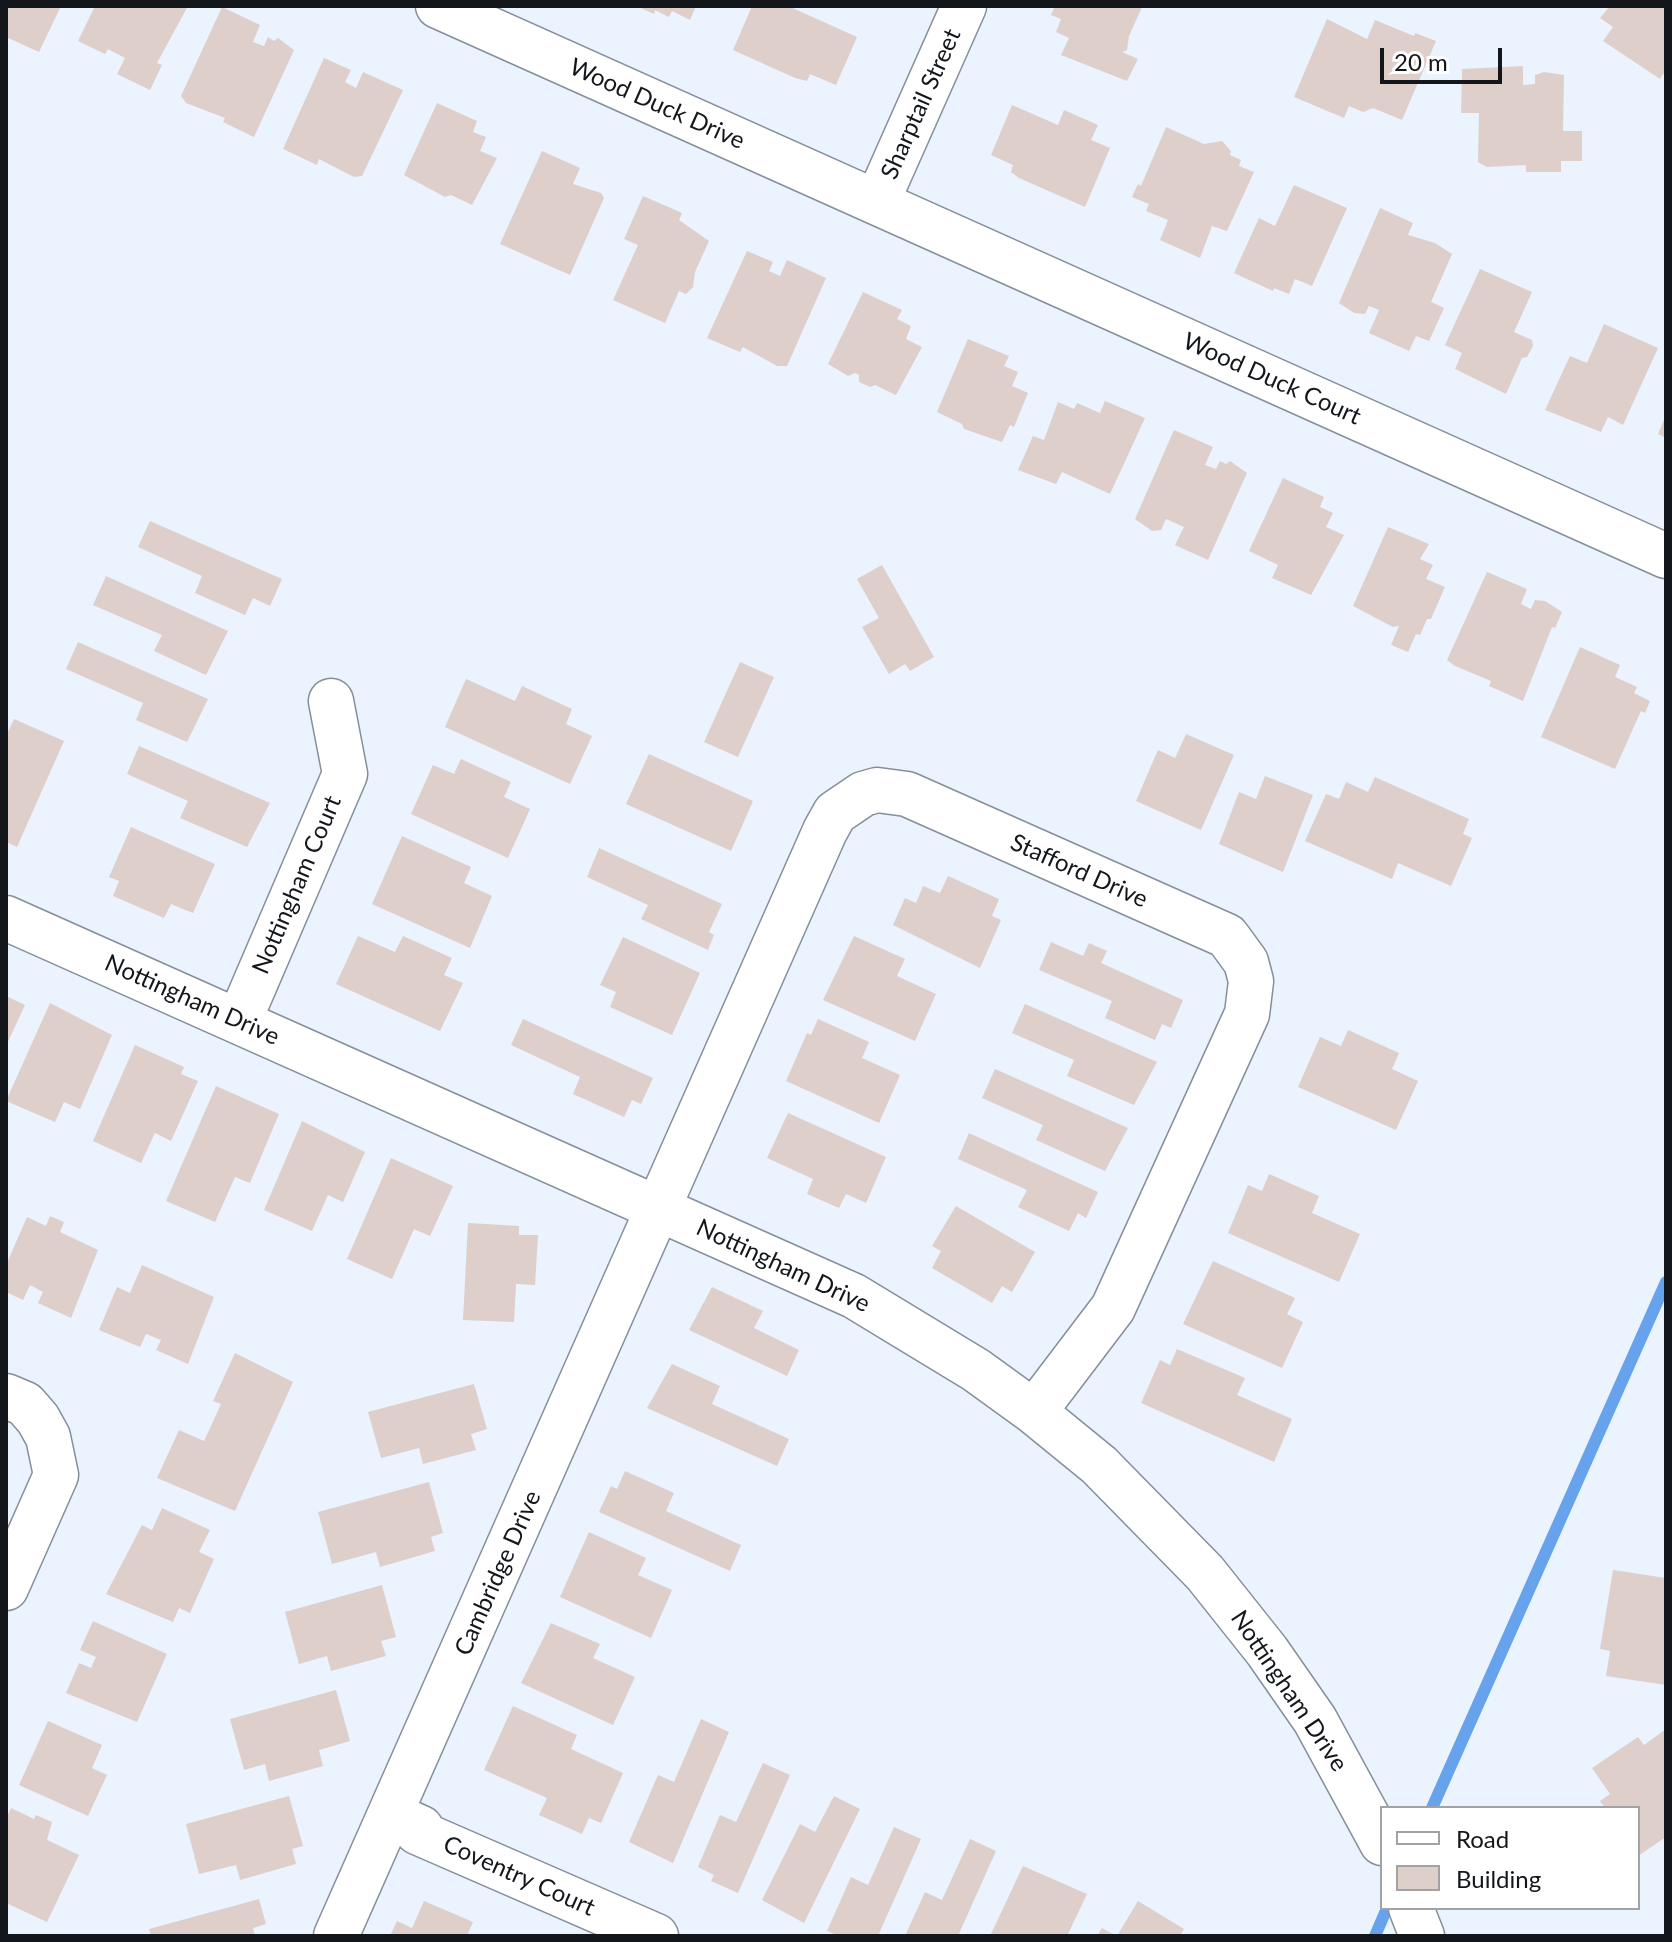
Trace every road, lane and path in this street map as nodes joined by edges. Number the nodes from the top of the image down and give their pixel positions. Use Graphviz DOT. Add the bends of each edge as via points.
graph roads {
  1 [pos="438,6"];
  2 [pos="964,6"];
  3 [pos="877,202"];
  4 [pos="1666,556"];
  5 [pos="331,701"];
  6 [pos="6,918"];
  7 [pos="239,1021"];
  8 [pos="657,1208"];
  9 [pos="6,1396"];
  10 [pos="1034,1412"];
  11 [pos="6,1588"];
  12 [pos="390,1814"];
  13 [pos="1380,1839"];
  14 [pos="1412,1910"];
  15 [pos="336,1936"];
  16 [pos="656,1936"];
  17 [pos="1422,1936"];
  1 -- 3 [label="street, Wood Duck Drive"];
  2 -- 3 [label="street, Sharptail Street"];
  3 -- 4 [label="street, Wood Duck Court"];
  5 -- 7 [label="street, Nottingham Court" via="345,774"];
  6 -- 7 [label="street, Nottingham Drive"];
  7 -- 8 [label="street, Nottingham Drive"];
  8 -- 10 [label="street, Nottingham Drive" via="854,1296 916,1331"];
  8 -- 10 [label="street, Stafford Drive" via="825,831 835,813 863,794 907,794 1227,936 1246,962 1251,981 1247,1014 1113,1308"];
  8 -- 12 [label="street, Cambridge Drive"];
  9 -- 11 [label="street" via="25,1404 48,1437 56,1475"];
  10 -- 13 [label="street, Nottingham Drive" via="1159,1523 1223,1595 1315,1720"];
  12 -- 15 [label="street, Cambridge Drive"];
  12 -- 16 [label="street, Coventry Court" via="421,1828 417,1832"];
  14 -- 17 [label="street"];
}
